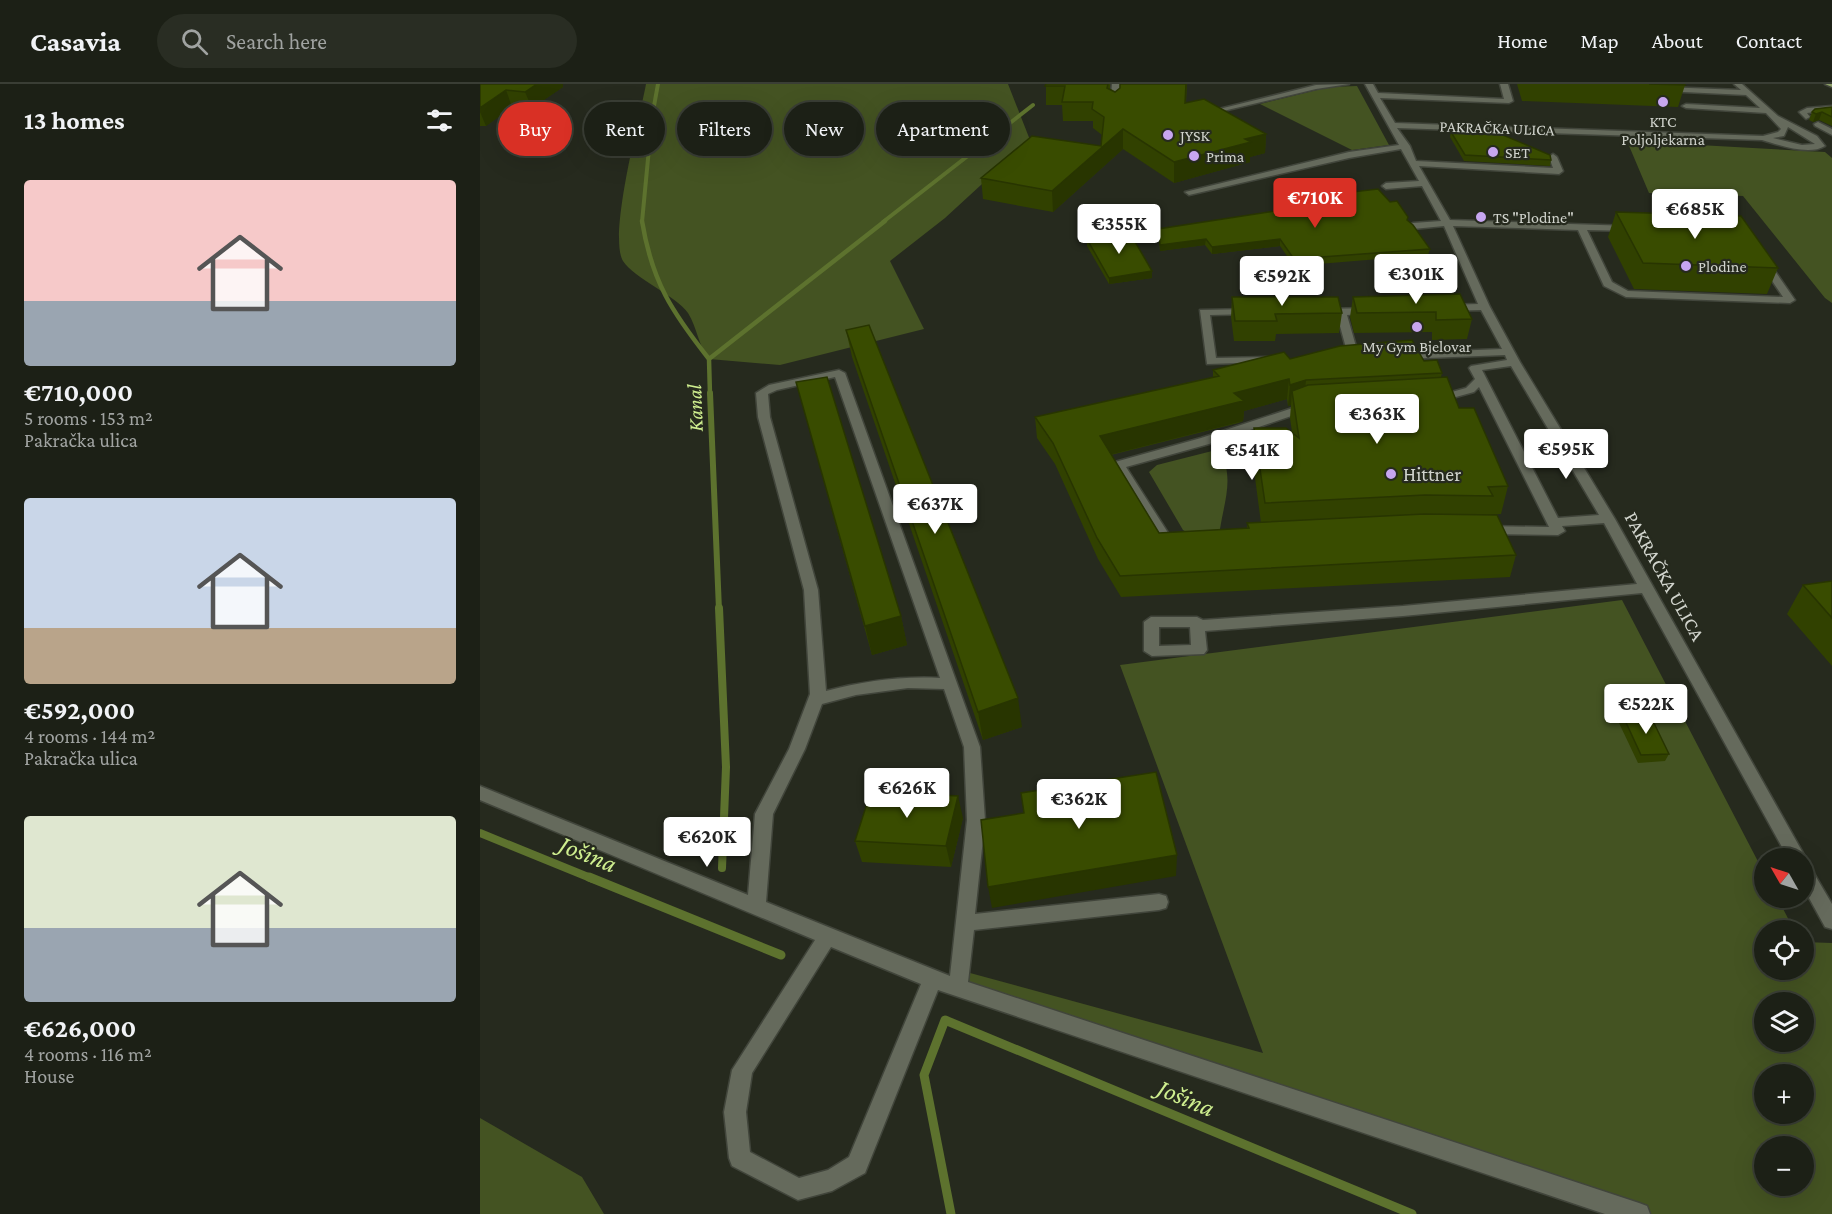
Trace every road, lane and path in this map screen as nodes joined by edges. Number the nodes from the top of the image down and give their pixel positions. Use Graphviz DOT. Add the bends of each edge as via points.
graph roads {
  1 [pos="1116,84"];
  2 [pos="1345,84"];
  3 [pos="1504,84"];
  4 [pos="1738,84"];
  5 [pos="1397,87"];
  6 [pos="1654,88"];
  7 [pos="1372,90"];
  8 [pos="1747,93"];
  9 [pos="1402,96"];
  10 [pos="1686,106"];
  11 [pos="1114,107"];
  12 [pos="1832,108"];
  13 [pos="1219,110"];
  14 [pos="1767,111"];
  15 [pos="1806,117"];
  16 [pos="1776,118"];
  17 [pos="1818,124"];
  18 [pos="1394,125"];
  19 [pos="1832,133"];
  20 [pos="1763,138"];
  21 [pos="1406,146"];
  22 [pos="1553,157"];
  23 [pos="1415,163"];
  24 [pos="1426,183"];
  25 [pos="1386,186"];
  26 [pos="1189,192"];
  27 [pos="1447,223"];
  28 [pos="1413,226"];
  29 [pos="1581,227"];
  30 [pos="1640,229"];
  31 [pos="1757,252"];
  32 [pos="1485,307"];
  33 [pos="1431,309"];
  34 [pos="1386,310"];
  35 [pos="1261,312"];
  36 [pos="1307,312"];
  37 [pos="1341,312"];
  38 [pos="1388,356"];
  39 [pos="1353,357"];
  40 [pos="1512,357"];
  41 [pos="1282,360"];
  42 [pos="1481,379"];
  43 [pos="1424,401"];
  44 [pos="1326,405"];
  45 [pos="1608,519"];
  46 [pos="1553,522"];
  47 [pos="1473,530"];
  48 [pos="1192,542"];
  49 [pos="1646,588"];
  50 [pos="1197,626"];
  51 [pos="950,684"];
  52 [pos="815,700"];
  53 [pos="480,793"];
  54 [pos="1791,848"];
  55 [pos="1814,889"];
  56 [pos="1159,902"];
  57 [pos="756,908"];
  58 [pos="1832,921"];
  59 [pos="965,923"];
  60 [pos="827,937"];
  61 [pos="933,980"];
  62 [pos="958,988"];
  63 [pos="1639,1214"];
  1 -- 11 [label="street"];
  2 -- 13 [label="street"];
  3 -- 9 [label="street" via="1509,101"];
  4 -- 8 [label="street"];
  5 -- 9 [label="street"];
  6 -- 8 [label="street"];
  7 -- 9 [label="street"];
  7 -- 18 [label="street, PAKRAČKA ULICA"];
  8 -- 14 [label="street"];
  10 -- 14 [label="street"];
  12 -- 15 [label="street" via="1807,110 1803,112"];
  14 -- 16 [label="street"];
  16 -- 20 [label="street" via="1785,129 1775,137"];
  16 -- 20 [label="street, PAKRAČKA ULICA" via="1814,138 1821,146 1802,147"];
  17 -- 19 [label="street"];
  18 -- 20 [label="street, PAKRAČKA ULICA"];
  18 -- 21 [label="street, PAKRAČKA ULICA"];
  21 -- 23 [label="street, PAKRAČKA ULICA"];
  21 -- 26 [label="street" via="1349,155"];
  22 -- 23 [label="street" via="1559,171"];
  23 -- 24 [label="street, PAKRAČKA ULICA"];
  24 -- 25 [label="street"];
  24 -- 27 [label="street, PAKRAČKA ULICA"];
  27 -- 28 [label="street"];
  27 -- 29 [label="street"];
  27 -- 32 [label="street, PAKRAČKA ULICA"];
  29 -- 30 [label="street"];
  29 -- 31 [label="street" via="1608,284 1626,294 1790,300"];
  32 -- 33 [label="street"];
  32 -- 40 [label="street, PAKRAČKA ULICA"];
  34 -- 37 [label="street"];
  35 -- 41 [label="street" via="1204,312 1211,362"];
  36 -- 37 [label="street"];
  37 -- 39 [label="street"];
  38 -- 40 [label="street"];
  40 -- 42 [label="street" via="1475,368"];
  40 -- 45 [label="street, PAKRAČKA ULICA"];
  42 -- 43 [label="street" via="1470,390"];
  42 -- 46 [label="street"];
  44 -- 48 [label="street" via="1304,407 1119,465 1168,543"];
  45 -- 46 [label="street"];
  45 -- 49 [label="street, PAKRAČKA ULICA"];
  46 -- 47 [label="street" via="1558,531"];
  49 -- 50 [label="street"];
  49 -- 54 [label="street, PAKRAČKA ULICA"];
  51 -- 52 [label="street" via="908,682 856,689"];
  51 -- 52 [label="street" via="839,373 773,387 762,393 764,417 811,590 818,694"];
  51 -- 59 [label="street" via="972,747 976,820"];
  52 -- 57 [label="street" via="797,748 764,814"];
  53 -- 57 [label="street"];
  55 -- 58 [label="street"];
  56 -- 59 [label="street"];
  57 -- 60 [label="street"];
  59 -- 62 [label="street"];
  60 -- 61 [label="street"];
  60 -- 61 [label="street" via="742,1070 735,1112 740,1158 798,1190 832,1180 857,1165"];
  61 -- 62 [label="street"];
  62 -- 63 [label="street"];
}
